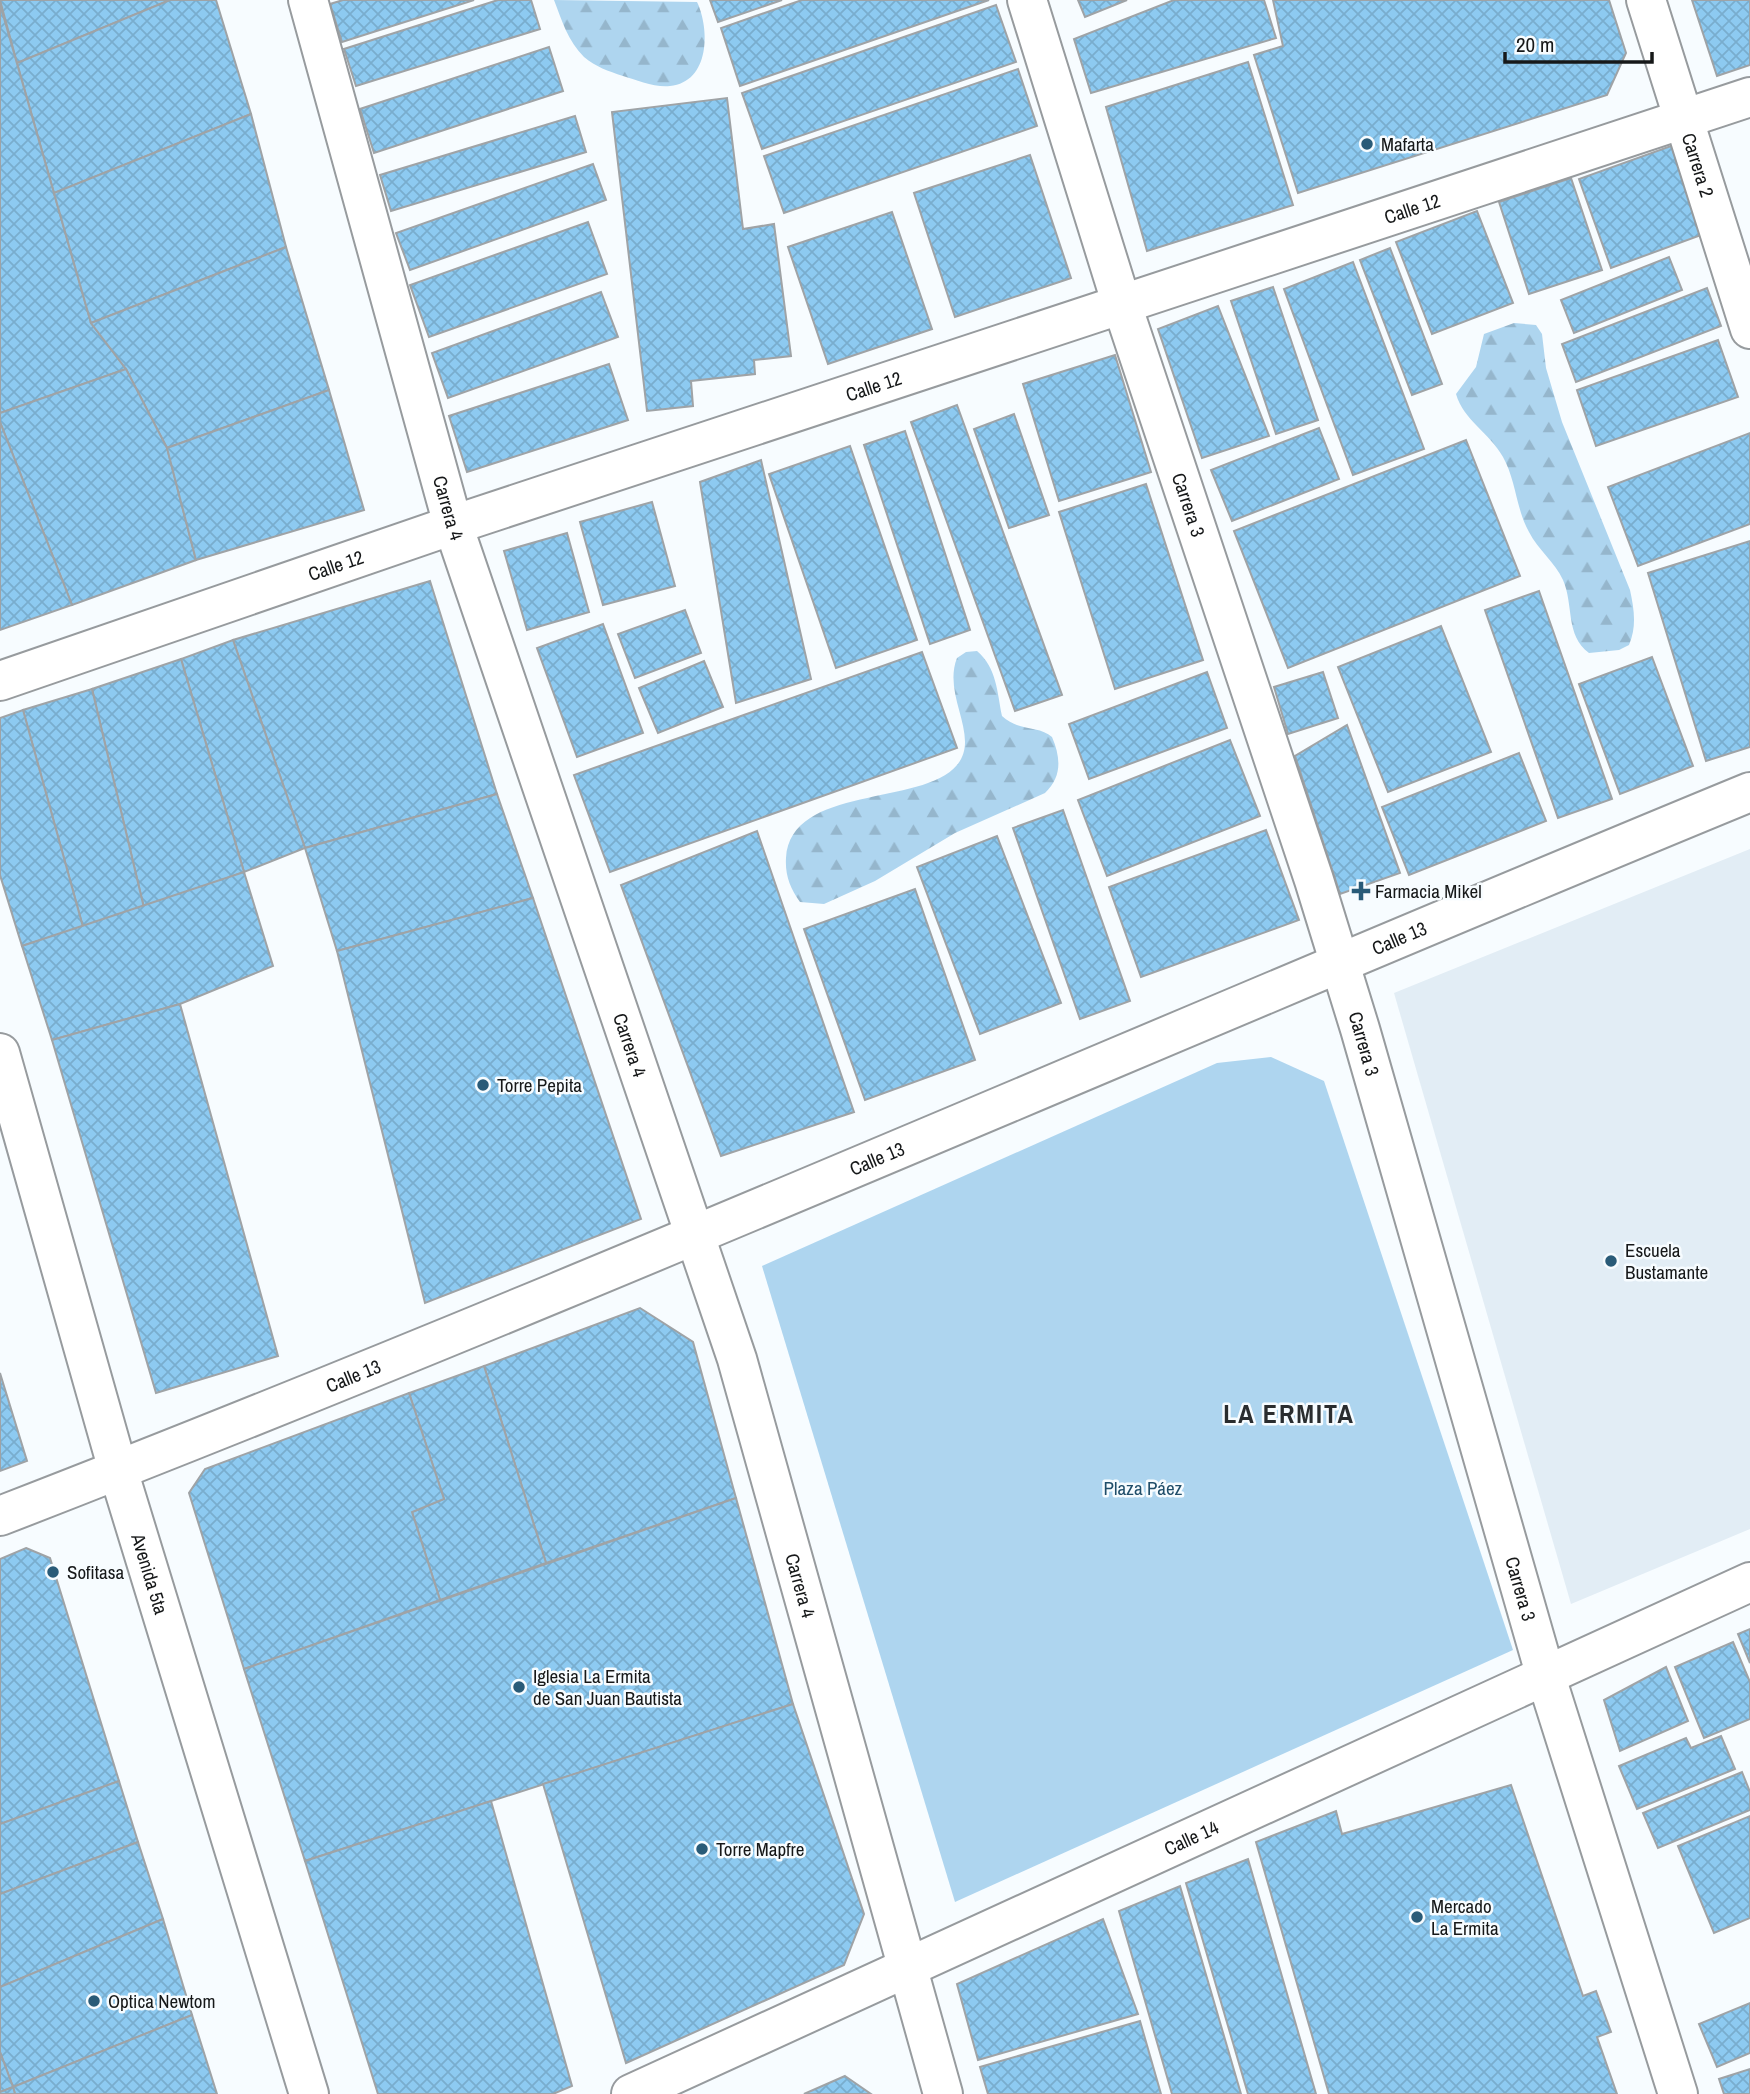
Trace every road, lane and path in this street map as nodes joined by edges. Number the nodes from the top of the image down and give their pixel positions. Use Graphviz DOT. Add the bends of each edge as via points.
graph roads {
  1 [pos="308,0"];
  2 [pos="1027,0"];
  3 [pos="1646,0"];
  4 [pos="1750,97"];
  5 [pos="1683,118"];
  6 [pos="1121,302"];
  7 [pos="1750,329"];
  8 [pos="453,525"];
  9 [pos="0,681"];
  10 [pos="1750,792"];
  11 [pos="1338,961"];
  12 [pos="0,1053"];
  13 [pos="697,1236"];
  14 [pos="118,1470"];
  15 [pos="0,1516"];
  16 [pos="1750,1582"];
  17 [pos="1546,1677"];
  18 [pos="907,1970"];
  19 [pos="310,2094"];
  20 [pos="631,2094"];
  21 [pos="943,2094"];
  22 [pos="1678,2094"];
  1 -- 8 [label="street, Carrera 4"];
  2 -- 6 [label="street, Carrera 3"];
  3 -- 5 [label="street, Carrera 2"];
  4 -- 5 [label="street, Calle 12"];
  5 -- 6 [label="street, Calle 12"];
  5 -- 7 [label="street, Carrera 2"];
  6 -- 8 [label="street, Calle 12"];
  6 -- 11 [label="street, Carrera 3"];
  8 -- 9 [label="street, Calle 12"];
  8 -- 13 [label="street, Carrera 4"];
  10 -- 11 [label="street, Calle 13"];
  11 -- 13 [label="street, Calle 13"];
  11 -- 17 [label="street, Carrera 3"];
  12 -- 14 [label="street, Avenida 5ta"];
  13 -- 14 [label="street, Calle 13"];
  13 -- 18 [label="street, Carrera 4" via="737,1359"];
  14 -- 15 [label="street, Calle 13"];
  14 -- 19 [label="street, Avenida 5ta"];
  16 -- 17 [label="street, Calle 14"];
  17 -- 18 [label="street, Calle 14"];
  17 -- 22 [label="street, Carrera 3"];
  18 -- 20 [label="street, Calle 14"];
  18 -- 21 [label="street, Carrera 4"];
}
